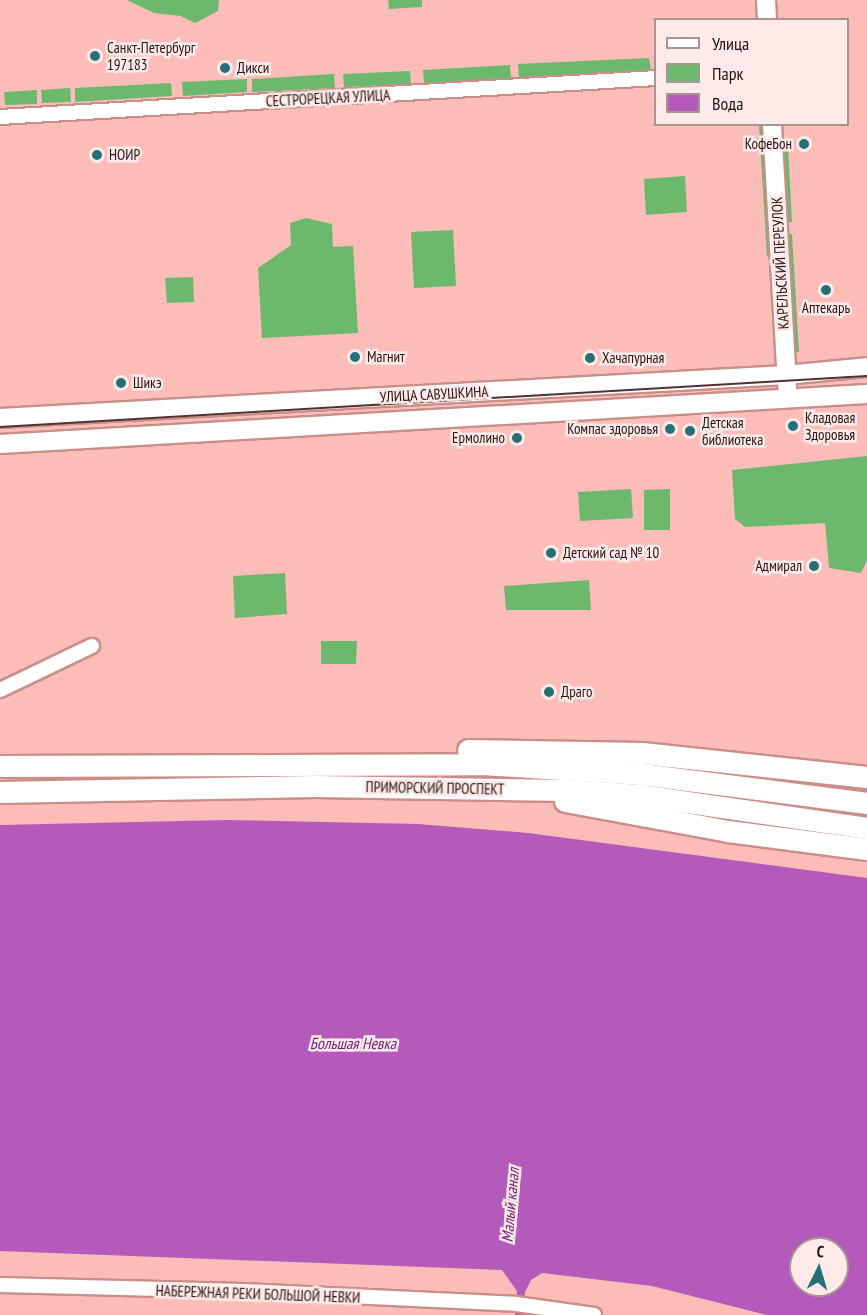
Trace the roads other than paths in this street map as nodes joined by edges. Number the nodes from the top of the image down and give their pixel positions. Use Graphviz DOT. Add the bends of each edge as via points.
graph roads {
  1 [pos="766,0"];
  2 [pos="767,18"];
  3 [pos="654,78"];
  4 [pos="0,117"];
  5 [pos="772,126"];
  6 [pos="867,367"];
  7 [pos="786,375"];
  8 [pos="867,394"];
  9 [pos="788,400"];
  10 [pos="0,418"];
  11 [pos="0,444"];
  12 [pos="92,646"];
  13 [pos="0,690"];
  14 [pos="344,763"];
  15 [pos="0,766"];
  16 [pos="867,777"];
  17 [pos="491,788"];
  18 [pos="0,792"];
  19 [pos="867,803"];
  20 [pos="867,828"];
  21 [pos="867,849"];
  22 [pos="0,1285"];
  23 [pos="594,1315"];
  1 -- 2 [label="main road"];
  3 -- 4 [label="street, СЕСТРОРЕЦКАЯ УЛИЦА"];
  5 -- 7 [label="main road, КАРЕЛЬСКИЙ ПЕРЕУЛОК"];
  6 -- 7 [label="main road, УЛИЦА САВУШКИНА"];
  7 -- 9 [label="main road, КАРЕЛЬСКИЙ ПЕРЕУЛОК"];
  7 -- 10 [label="main road, УЛИЦА САВУШКИНА"];
  8 -- 9 [label="main road, УЛИЦА САВУШКИНА"];
  9 -- 11 [label="main road, УЛИЦА САВУШКИНА"];
  12 -- 13 [label="street"];
  14 -- 15 [label="main road, ПРИМОРСКИЙ ПРОСПЕКТ"];
  14 -- 16 [label="main road" via="373,751 607,752 765,763"];
  14 -- 19 [label="main road, ПРИМОРСКИЙ ПРОСПЕКТ" via="482,764 641,774"];
  17 -- 18 [label="main road, ПРИМОРСКИЙ ПРОСПЕКТ" via="315,786"];
  17 -- 20 [label="main road, ПРИМОРСКИЙ ПРОСПЕКТ" via="639,795"];
  17 -- 21 [label="main road" via="728,831"];
  22 -- 23 [label="street, НАБЕРЕЖНАЯ РЕКИ БОЛЬШОЙ НЕВКИ" via="520,1305"];
}
